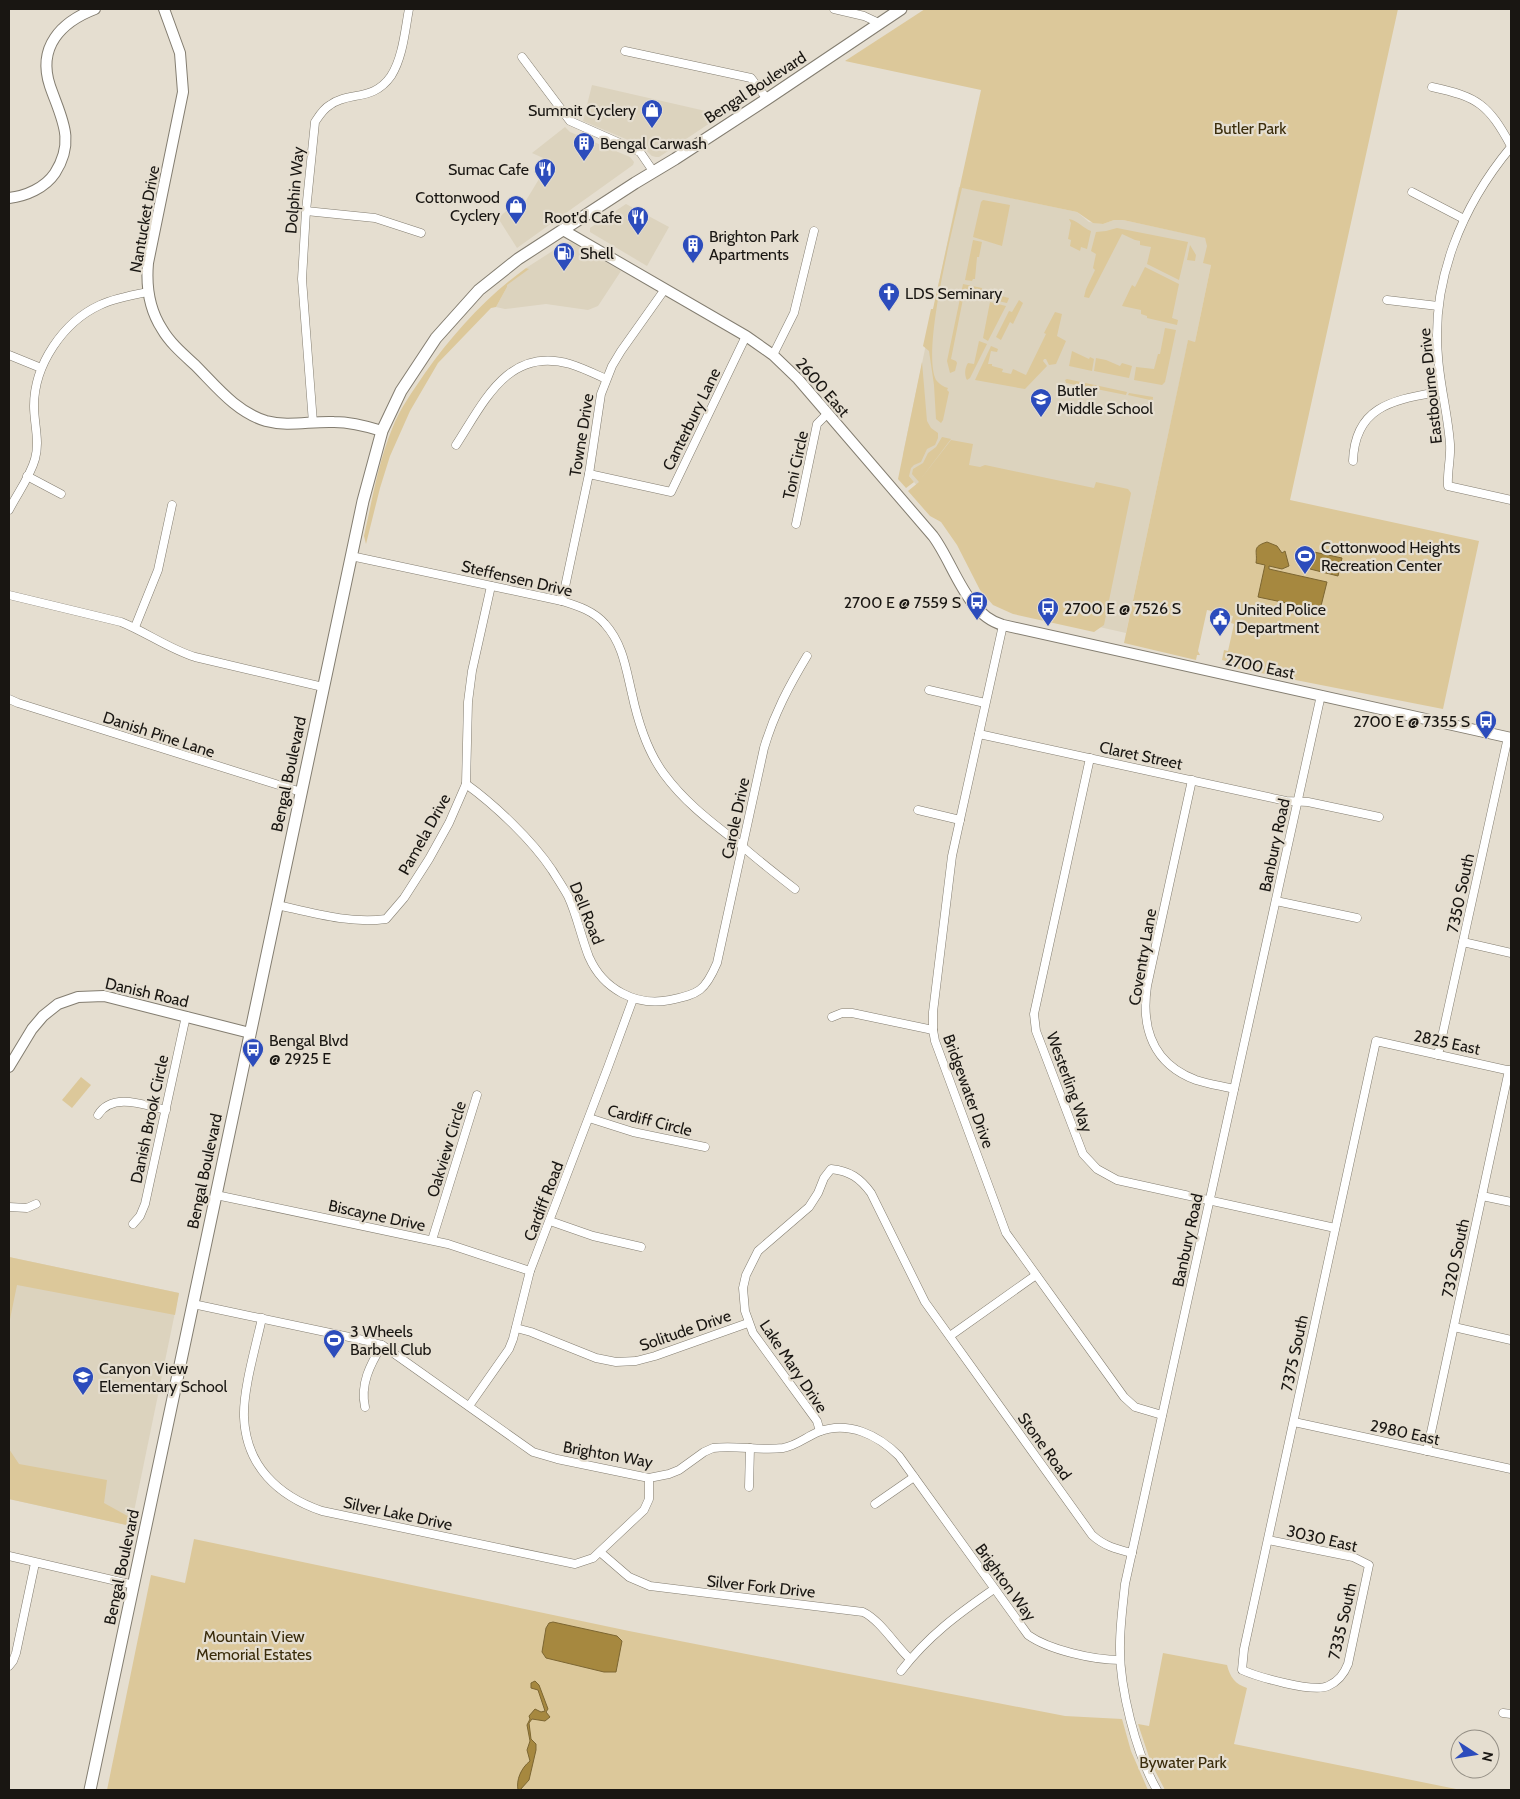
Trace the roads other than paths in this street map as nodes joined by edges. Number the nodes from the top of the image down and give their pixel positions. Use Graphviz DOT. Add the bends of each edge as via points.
graph roads {
  1 [pos="94,9"];
  2 [pos="164,9"];
  3 [pos="409,9"];
  4 [pos="834,9"];
  5 [pos="901,9"];
  6 [pos="879,23"];
  7 [pos="625,51"];
  8 [pos="522,57"];
  9 [pos="1432,87"];
  10 [pos="767,99"];
  11 [pos="1511,146"];
  12 [pos="653,171"];
  13 [pos="1412,192"];
  14 [pos="9,198"];
  15 [pos="306,211"];
  16 [pos="1464,219"];
  17 [pos="563,230"];
  18 [pos="814,231"];
  19 [pos="421,233"];
  20 [pos="665,289"];
  21 [pos="148,292"];
  22 [pos="1387,300"];
  23 [pos="1438,306"];
  24 [pos="746,336"];
  25 [pos="9,355"];
  26 [pos="773,355"];
  27 [pos="41,368"];
  28 [pos="606,379"];
  29 [pos="1442,391"];
  30 [pos="827,414"];
  31 [pos="313,423"];
  32 [pos="382,431"];
  33 [pos="456,445"];
  34 [pos="1352,461"];
  35 [pos="589,474"];
  36 [pos="27,476"];
  37 [pos="61,494"];
  38 [pos="1511,500"];
  39 [pos="172,505"];
  40 [pos="9,510"];
  41 [pos="796,524"];
  42 [pos="351,556"];
  43 [pos="491,586"];
  44 [pos="9,595"];
  45 [pos="562,601"];
  46 [pos="1002,625"];
  47 [pos="135,627"];
  48 [pos="807,656"];
  49 [pos="323,687"];
  50 [pos="929,690"];
  51 [pos="1321,695"];
  52 [pos="9,699"];
  53 [pos="985,703"];
  54 [pos="979,734"];
  55 [pos="1510,737"];
  56 [pos="1090,758"];
  57 [pos="1192,780"];
  58 [pos="466,784"];
  59 [pos="302,792"];
  60 [pos="1298,802"];
  61 [pos="918,810"];
  62 [pos="1379,817"];
  63 [pos="960,820"];
  64 [pos="743,847"];
  65 [pos="795,889"];
  66 [pos="1276,901"];
  67 [pos="277,905"];
  68 [pos="1357,918"];
  69 [pos="1463,942"];
  70 [pos="1511,953"];
  71 [pos="702,989"];
  72 [pos="633,999"];
  73 [pos="186,1016"];
  74 [pos="832,1016"];
  75 [pos="933,1030"];
  76 [pos="250,1032"];
  77 [pos="1376,1041"];
  78 [pos="1438,1055"];
  79 [pos="9,1067"];
  80 [pos="1510,1070"];
  81 [pos="1234,1089"];
  82 [pos="477,1095"];
  83 [pos="166,1110"];
  84 [pos="98,1114"];
  85 [pos="589,1118"];
  86 [pos="705,1147"];
  87 [pos="831,1169"];
  88 [pos="216,1195"];
  89 [pos="1482,1196"];
  90 [pos="1210,1201"];
  91 [pos="1511,1202"];
  92 [pos="36,1204"];
  93 [pos="9,1207"];
  94 [pos="550,1221"];
  95 [pos="132,1224"];
  96 [pos="1335,1228"];
  97 [pos="432,1240"];
  98 [pos="641,1247"];
  99 [pos="530,1271"];
  100 [pos="1036,1275"];
  101 [pos="193,1304"];
  102 [pos="262,1318"];
  103 [pos="748,1323"];
  104 [pos="1454,1327"];
  105 [pos="516,1328"];
  106 [pos="950,1336"];
  107 [pos="1511,1340"];
  108 [pos="382,1345"];
  109 [pos="469,1406"];
  110 [pos="365,1407"];
  111 [pos="1162,1415"];
  112 [pos="1294,1422"];
  113 [pos="820,1431"];
  114 [pos="750,1448"];
  115 [pos="1427,1451"];
  116 [pos="1511,1470"];
  117 [pos="914,1477"];
  118 [pos="649,1478"];
  119 [pos="749,1487"];
  120 [pos="875,1504"];
  121 [pos="1268,1540"];
  122 [pos="600,1552"];
  123 [pos="1132,1553"];
  124 [pos="9,1556"];
  125 [pos="35,1562"];
  126 [pos="1369,1565"];
  127 [pos="134,1585"];
  128 [pos="994,1589"];
  129 [pos="910,1659"];
  130 [pos="1120,1660"];
  131 [pos="9,1666"];
  132 [pos="901,1671"];
  133 [pos="1338,1681"];
  134 [pos="1503,1713"];
  135 [pos="1511,1714"];
  136 [pos="90,1790"];
  137 [pos="1156,1790"];
  1 -- 14 [label="street" via="68,23 49,50 48,79 66,134 60,164 42,186"];
  2 -- 21 [label="street, Nantucket Drive" via="180,53 183,92 148,263"];
  3 -- 15 [label="street, Dolphin Way" via="397,64 390,77 368,94 331,104 315,122"];
  4 -- 6 [label="street"];
  5 -- 6 [label="main road, Bengal Boulevard"];
  6 -- 10 [label="main road, Bengal Boulevard"];
  7 -- 10 [label="street" via="751,78"];
  8 -- 12 [label="street" via="570,122 640,152"];
  9 -- 11 [label="street" via="1476,101 1492,115"];
  10 -- 12 [label="main road, Bengal Boulevard"];
  11 -- 16 [label="street, Eastbourne Drive"];
  12 -- 17 [label="main road, Bengal Boulevard"];
  13 -- 16 [label="street"];
  15 -- 19 [label="street" via="375,218"];
  15 -- 31 [label="street, Dolphin Way" via="302,279"];
  16 -- 23 [label="street, Eastbourne Drive" via="1447,261"];
  17 -- 20 [label="street, 2600 East"];
  17 -- 32 [label="main road, Bengal Boulevard" via="493,278 450,321 413,370"];
  18 -- 26 [label="street" via="794,313"];
  20 -- 24 [label="street, 2600 East"];
  20 -- 28 [label="street, Towne Drive" via="621,351"];
  21 -- 27 [label="street" via="117,298 81,316 60,337"];
  21 -- 31 [label="street, Nantucket Drive" via="161,328 173,344 238,407 265,421"];
  22 -- 23 [label="street"];
  23 -- 29 [label="street, Eastbourne Drive" via="1437,348"];
  24 -- 26 [label="street, 2600 East"];
  24 -- 35 [label="street, Canterbury Lane" via="671,492"];
  25 -- 27 [label="street"];
  26 -- 30 [label="street, 2600 East"];
  27 -- 36 [label="street" via="34,405 37,445"];
  28 -- 33 [label="street" via="555,361 525,365 512,371 490,390"];
  28 -- 35 [label="street, Towne Drive" via="596,418"];
  29 -- 34 [label="street" via="1398,400 1371,415 1357,435"];
  29 -- 38 [label="street, Eastbourne Drive" via="1451,447 1448,486"];
  30 -- 41 [label="street, Toni Circle" via="817,424"];
  30 -- 46 [label="street, 2600 East" via="933,536 974,605 991,621"];
  31 -- 32 [label="street, Nantucket Drive" via="344,422"];
  32 -- 42 [label="main road, Bengal Boulevard"];
  35 -- 45 [label="street, Towne Drive"];
  36 -- 37 [label="street"];
  36 -- 40 [label="street"];
  39 -- 47 [label="street" via="158,570"];
  42 -- 43 [label="street, Steffensen Drive"];
  42 -- 49 [label="main road, Bengal Boulevard"];
  43 -- 45 [label="street, Steffensen Drive"];
  43 -- 58 [label="street, Pamela Drive" via="468,702"];
  44 -- 47 [label="street"];
  45 -- 64 [label="street, Steffensen Drive" via="577,605 605,623 624,658 638,720 663,773 702,815"];
  46 -- 51 [label="street, 2700 East"];
  46 -- 53 [label="street, Bridgewater Drive"];
  47 -- 49 [label="street" via="185,654"];
  48 -- 64 [label="street, Carole Drive" via="772,723"];
  49 -- 59 [label="main road, Bengal Boulevard"];
  50 -- 53 [label="street"];
  51 -- 55 [label="street, 2700 East"];
  51 -- 60 [label="street, Banbury Road"];
  52 -- 59 [label="street, Danish Pine Lane"];
  53 -- 54 [label="street, Bridgewater Drive"];
  54 -- 56 [label="street, Claret Street"];
  54 -- 63 [label="street, Bridgewater Drive"];
  55 -- 69 [label="street, 7350 South"];
  56 -- 57 [label="street, Claret Street"];
  56 -- 90 [label="street, Westerling Way" via="1035,1006 1036,1031 1078,1143 1089,1162 1106,1176 1117,1180"];
  57 -- 60 [label="street, Claret Street"];
  57 -- 81 [label="street, Coventry Lane" via="1147,986 1145,1014 1152,1041 1176,1069 1197,1080"];
  58 -- 67 [label="street, Pamela Drive" via="429,859 386,919 350,920"];
  58 -- 72 [label="street, Dell Road" via="486,799 536,849 568,896 590,958 601,977"];
  59 -- 67 [label="main road, Bengal Boulevard"];
  60 -- 62 [label="street, Claret Street"];
  60 -- 66 [label="street, Banbury Road"];
  61 -- 63 [label="street"];
  63 -- 75 [label="street, Bridgewater Drive" via="948,884"];
  64 -- 65 [label="street, Steffensen Drive"];
  64 -- 71 [label="street, Carole Drive" via="717,963"];
  66 -- 68 [label="street"];
  66 -- 81 [label="street, Banbury Road"];
  67 -- 76 [label="main road, Bengal Boulevard"];
  69 -- 70 [label="street"];
  69 -- 78 [label="street, 7350 South"];
  71 -- 72 [label="street, Dell Road" via="663,1002"];
  72 -- 85 [label="street, Cardiff Road"];
  73 -- 76 [label="street, Danish Road"];
  73 -- 79 [label="street, Danish Road" via="104,996 67,1000 43,1016"];
  73 -- 83 [label="street, Danish Brook Circle"];
  74 -- 75 [label="street" via="852,1013"];
  75 -- 100 [label="street, Bridgewater Drive" via="1002,1224"];
  76 -- 88 [label="main road, Bengal Boulevard"];
  77 -- 78 [label="street, 2825 East"];
  77 -- 96 [label="street, 7375 South"];
  78 -- 80 [label="street, 2825 East"];
  80 -- 89 [label="street, 7320 South"];
  81 -- 90 [label="street, Banbury Road"];
  82 -- 97 [label="street, Oakview Circle"];
  83 -- 84 [label="street" via="123,1101 102,1107"];
  83 -- 95 [label="street, Danish Brook Circle" via="145,1204"];
  85 -- 86 [label="street, Cardiff Circle" via="633,1132"];
  85 -- 94 [label="street, Cardiff Road"];
  87 -- 103 [label="street, Lake Mary Drive" via="809,1207 769,1240 751,1263 743,1288"];
  87 -- 106 [label="street, Stone Road" via="853,1174 871,1194 918,1289"];
  88 -- 97 [label="street, Biscayne Drive"];
  88 -- 101 [label="main road, Bengal Boulevard"];
  89 -- 91 [label="street"];
  89 -- 104 [label="street, 7320 South"];
  90 -- 96 [label="street, Westerling Way"];
  90 -- 111 [label="street, Banbury Road"];
  92 -- 93 [label="street" via="27,1208"];
  94 -- 98 [label="street" via="593,1236"];
  94 -- 99 [label="street, Cardiff Road"];
  96 -- 112 [label="street, 7375 South"];
  97 -- 99 [label="street, Biscayne Drive"];
  99 -- 105 [label="street, Cardiff Road"];
  100 -- 106 [label="street"];
  100 -- 111 [label="street, Bridgewater Drive" via="1124,1397 1135,1407"];
  101 -- 102 [label="street, Brighton Way"];
  101 -- 127 [label="main road, Bengal Boulevard"];
  102 -- 108 [label="street, Brighton Way"];
  102 -- 122 [label="street, Silver Lake Drive" via="245,1398 246,1434 259,1467 287,1495 322,1511 565,1563 584,1562"];
  103 -- 105 [label="street, Solitude Drive" via="636,1361 616,1362 596,1358"];
  103 -- 113 [label="street, Lake Mary Drive" via="816,1420"];
  104 -- 107 [label="street"];
  104 -- 115 [label="street, 7320 South"];
  105 -- 109 [label="street, Cardiff Road" via="509,1349"];
  106 -- 123 [label="street, Stone Road" via="1092,1535 1110,1548"];
  108 -- 109 [label="street, Brighton Way"];
  108 -- 110 [label="street" via="363,1386"];
  109 -- 118 [label="street, Brighton Way" via="533,1452"];
  111 -- 123 [label="street, Banbury Road"];
  112 -- 115 [label="street, 2980 East"];
  112 -- 121 [label="street, 7375 South"];
  113 -- 114 [label="street, Brighton Way" via="786,1447"];
  113 -- 117 [label="street, Brighton Way" via="853,1429 870,1434 886,1443"];
  114 -- 118 [label="street, Brighton Way" via="713,1448 679,1470"];
  114 -- 119 [label="street"];
  115 -- 116 [label="street, 2980 East"];
  117 -- 120 [label="street"];
  117 -- 128 [label="street, Brighton Way"];
  118 -- 122 [label="street, Silver Lake Drive" via="647,1504"];
  121 -- 126 [label="street, 3030 East" via="1353,1557"];
  121 -- 133 [label="street, 7375 South" via="1242,1670 1257,1677 1314,1688 1327,1687"];
  122 -- 129 [label="street, Silver Fork Drive" via="629,1577 650,1586 863,1612 875,1619"];
  123 -- 130 [label="street, Banbury Road" via="1124,1600"];
  124 -- 125 [label="street"];
  125 -- 127 [label="street"];
  125 -- 131 [label="street" via="16,1653"];
  126 -- 133 [label="street, 7335 South" via="1348,1664"];
  127 -- 136 [label="main road, Bengal Boulevard"];
  128 -- 129 [label="street" via="948,1622"];
  128 -- 130 [label="street, Brighton Way" via="1021,1627 1036,1641 1108,1660"];
  129 -- 132 [label="street"];
  130 -- 137 [label="street, Banbury Road" via="1128,1712"];
  134 -- 135 [label="street"];
}
